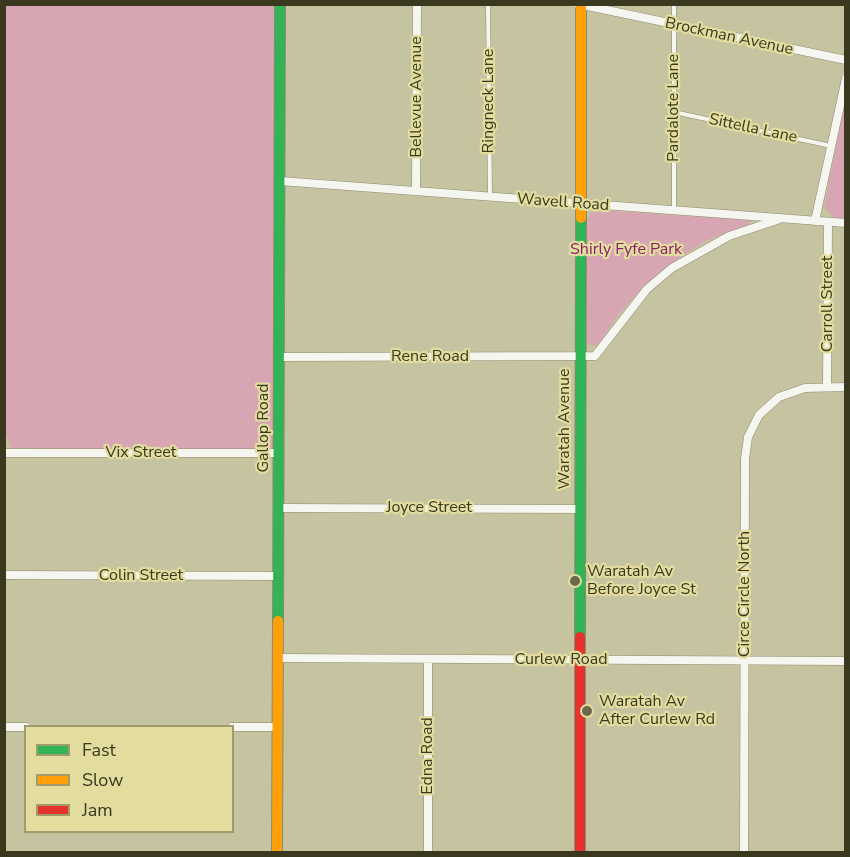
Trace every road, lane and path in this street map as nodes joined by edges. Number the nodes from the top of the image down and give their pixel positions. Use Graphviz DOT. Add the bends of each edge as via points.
graph roads {
  1 [pos="280,4"];
  2 [pos="417,4"];
  3 [pos="488,4"];
  4 [pos="674,4"];
  5 [pos="580,5"];
  6 [pos="674,26"];
  7 [pos="846,60"];
  8 [pos="846,78"];
  9 [pos="674,112"];
  10 [pos="831,146"];
  11 [pos="280,181"];
  12 [pos="416,190"];
  13 [pos="490,198"];
  14 [pos="581,204"];
  15 [pos="674,211"];
  16 [pos="783,219"];
  17 [pos="815,221"];
  18 [pos="828,222"];
  19 [pos="846,223"];
  20 [pos="279,357"];
  21 [pos="580,358"];
  22 [pos="827,386"];
  23 [pos="846,387"];
  24 [pos="4,453"];
  25 [pos="278,453"];
  26 [pos="278,508"];
  27 [pos="580,509"];
  28 [pos="4,575"];
  29 [pos="278,576"];
  30 [pos="278,658"];
  31 [pos="428,659"];
  32 [pos="580,660"];
  33 [pos="745,660"];
  34 [pos="846,661"];
  35 [pos="4,727"];
  36 [pos="24,727"];
  37 [pos="234,727"];
  38 [pos="277,727"];
  39 [pos="277,852"];
  40 [pos="428,852"];
  41 [pos="580,852"];
  42 [pos="744,852"];
  1 -- 11 [label="street, Gallop Road"];
  2 -- 12 [label="street, Bellevue Avenue"];
  3 -- 13 [label="lane, Ringneck Lane"];
  4 -- 6 [label="lane, Pardalote Lane"];
  5 -- 6 [label="street, Brockman Avenue"];
  5 -- 14 [label="street, Waratah Avenue"];
  6 -- 7 [label="street, Brockman Avenue"];
  6 -- 9 [label="lane, Pardalote Lane"];
  8 -- 10 [label="street"];
  9 -- 10 [label="lane, Sittella Lane"];
  9 -- 15 [label="lane, Pardalote Lane"];
  10 -- 17 [label="street"];
  11 -- 12 [label="street, Wavell Road"];
  11 -- 20 [label="street, Gallop Road"];
  12 -- 13 [label="street, Wavell Road"];
  13 -- 14 [label="street, Wavell Road"];
  14 -- 15 [label="street, Wavell Road"];
  14 -- 21 [label="street, Waratah Avenue"];
  15 -- 16 [label="street, Wavell Road"];
  16 -- 17 [label="street, Wavell Road"];
  16 -- 21 [label="street" via="729,236 672,268 646,289 595,356"];
  17 -- 18 [label="street, Wavell Road"];
  18 -- 19 [label="street, Wavell Road"];
  18 -- 22 [label="street, Carroll Street"];
  20 -- 21 [label="street, Rene Road"];
  20 -- 25 [label="street, Gallop Road"];
  21 -- 27 [label="street, Waratah Avenue"];
  22 -- 23 [label="street, Circe Circle North"];
  22 -- 33 [label="street, Circe Circle North" via="793,390 779,397 759,415 748,437"];
  24 -- 25 [label="street, Vix Street"];
  25 -- 26 [label="street, Gallop Road"];
  26 -- 27 [label="street, Joyce Street"];
  26 -- 29 [label="street, Gallop Road"];
  27 -- 32 [label="street, Waratah Avenue"];
  28 -- 29 [label="street, Colin Street"];
  29 -- 30 [label="street, Gallop Road"];
  30 -- 31 [label="street, Curlew Road"];
  30 -- 38 [label="street, Gallop Road"];
  31 -- 32 [label="street, Curlew Road"];
  31 -- 40 [label="street, Edna Road"];
  32 -- 33 [label="street, Curlew Road"];
  32 -- 41 [label="street, Waratah Avenue"];
  33 -- 34 [label="street, Curlew Road"];
  33 -- 42 [label="street, Circe Circle North"];
  35 -- 36 [label="street"];
  37 -- 38 [label="street"];
  38 -- 39 [label="street, Gallop Road"];
}
